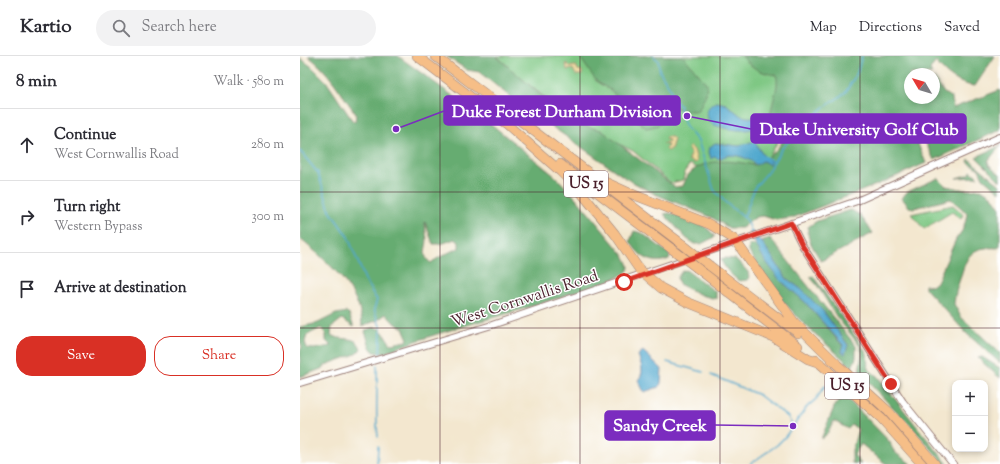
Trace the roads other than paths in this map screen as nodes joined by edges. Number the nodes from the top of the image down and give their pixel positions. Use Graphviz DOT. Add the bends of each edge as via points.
graph roads {
  1 [pos="417,56"];
  2 [pos="435,56"];
  3 [pos="501,119"];
  4 [pos="1000,137"];
  5 [pos="592,176"];
  6 [pos="791,223"];
  7 [pos="737,242"];
  8 [pos="644,275"];
  9 [pos="820,363"];
  10 [pos="836,363"];
  11 [pos="300,383"];
  12 [pos="922,464"];
  13 [pos="935,464"];
  14 [pos="953,464"];
  1 -- 3 [label="highway, US 15"];
  2 -- 5 [label="highway, US 15"];
  3 -- 8 [label="highway" via="580,191"];
  3 -- 9 [label="highway, US 15, bridge"];
  4 -- 6 [label="street, West Cornwallis Road" via="857,201"];
  5 -- 7 [label="highway" via="709,224"];
  5 -- 10 [label="highway, US 15, bridge"];
  6 -- 7 [label="street, West Cornwallis Road"];
  6 -- 14 [label="street" via="806,251 903,402"];
  7 -- 8 [label="street, West Cornwallis Road"];
  7 -- 10 [label="highway" via="794,322"];
  8 -- 9 [label="highway" via="676,297 759,331 808,359"];
  8 -- 11 [label="street, West Cornwallis Road" via="492,325"];
  9 -- 12 [label="highway, US 15" via="881,418"];
  10 -- 13 [label="highway, US 15" via="888,411"];
}
